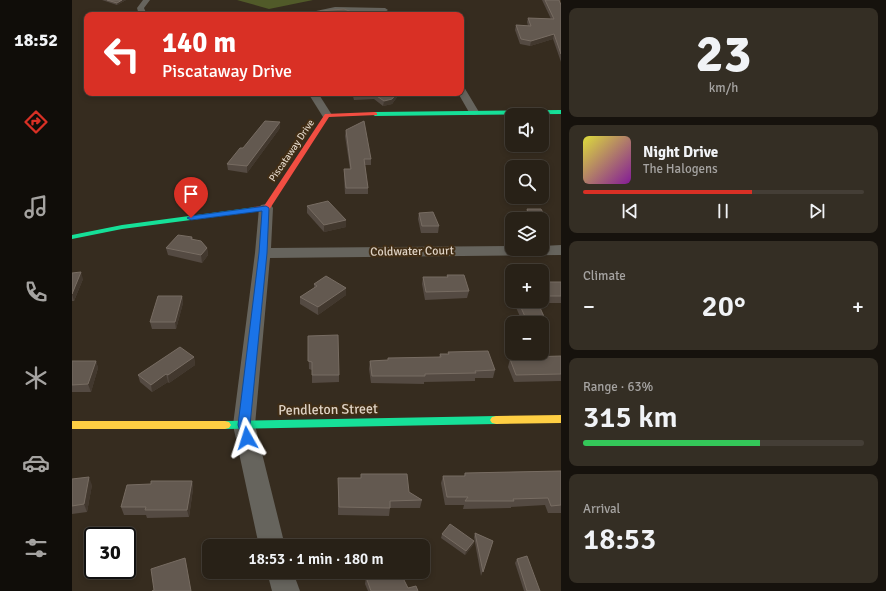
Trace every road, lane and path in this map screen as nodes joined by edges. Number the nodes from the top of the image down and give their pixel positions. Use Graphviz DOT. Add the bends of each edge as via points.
graph roads {
  1 [pos="147,0"];
  2 [pos="385,10"];
  3 [pos="142,12"];
  4 [pos="318,12"];
  5 [pos="464,94"];
  6 [pos="315,96"];
  7 [pos="474,112"];
  8 [pos="561,112"];
  9 [pos="327,115"];
  10 [pos="266,208"];
  11 [pos="72,237"];
  12 [pos="561,250"];
  13 [pos="263,253"];
  14 [pos="561,419"];
  15 [pos="72,425"];
  16 [pos="244,425"];
  17 [pos="270,539"];
  18 [pos="282,579"];
  19 [pos="286,591"];
  1 -- 3 [label="street" via="140,8"];
  2 -- 4 [label="street" via="335,9"];
  5 -- 7 [label="street"];
  6 -- 9 [label="street"];
  7 -- 8 [label="street, Piscataway Drive"];
  7 -- 9 [label="street, Piscataway Drive"];
  9 -- 10 [label="street, Piscataway Drive"];
  10 -- 11 [label="street"];
  10 -- 13 [label="street"];
  12 -- 13 [label="street, Coldwater Court"];
  13 -- 16 [label="street"];
  14 -- 16 [label="street, Pendleton Street"];
  15 -- 16 [label="street, Pendleton Street"];
  16 -- 17 [label="street"];
  18 -- 19 [label="street"];
}
